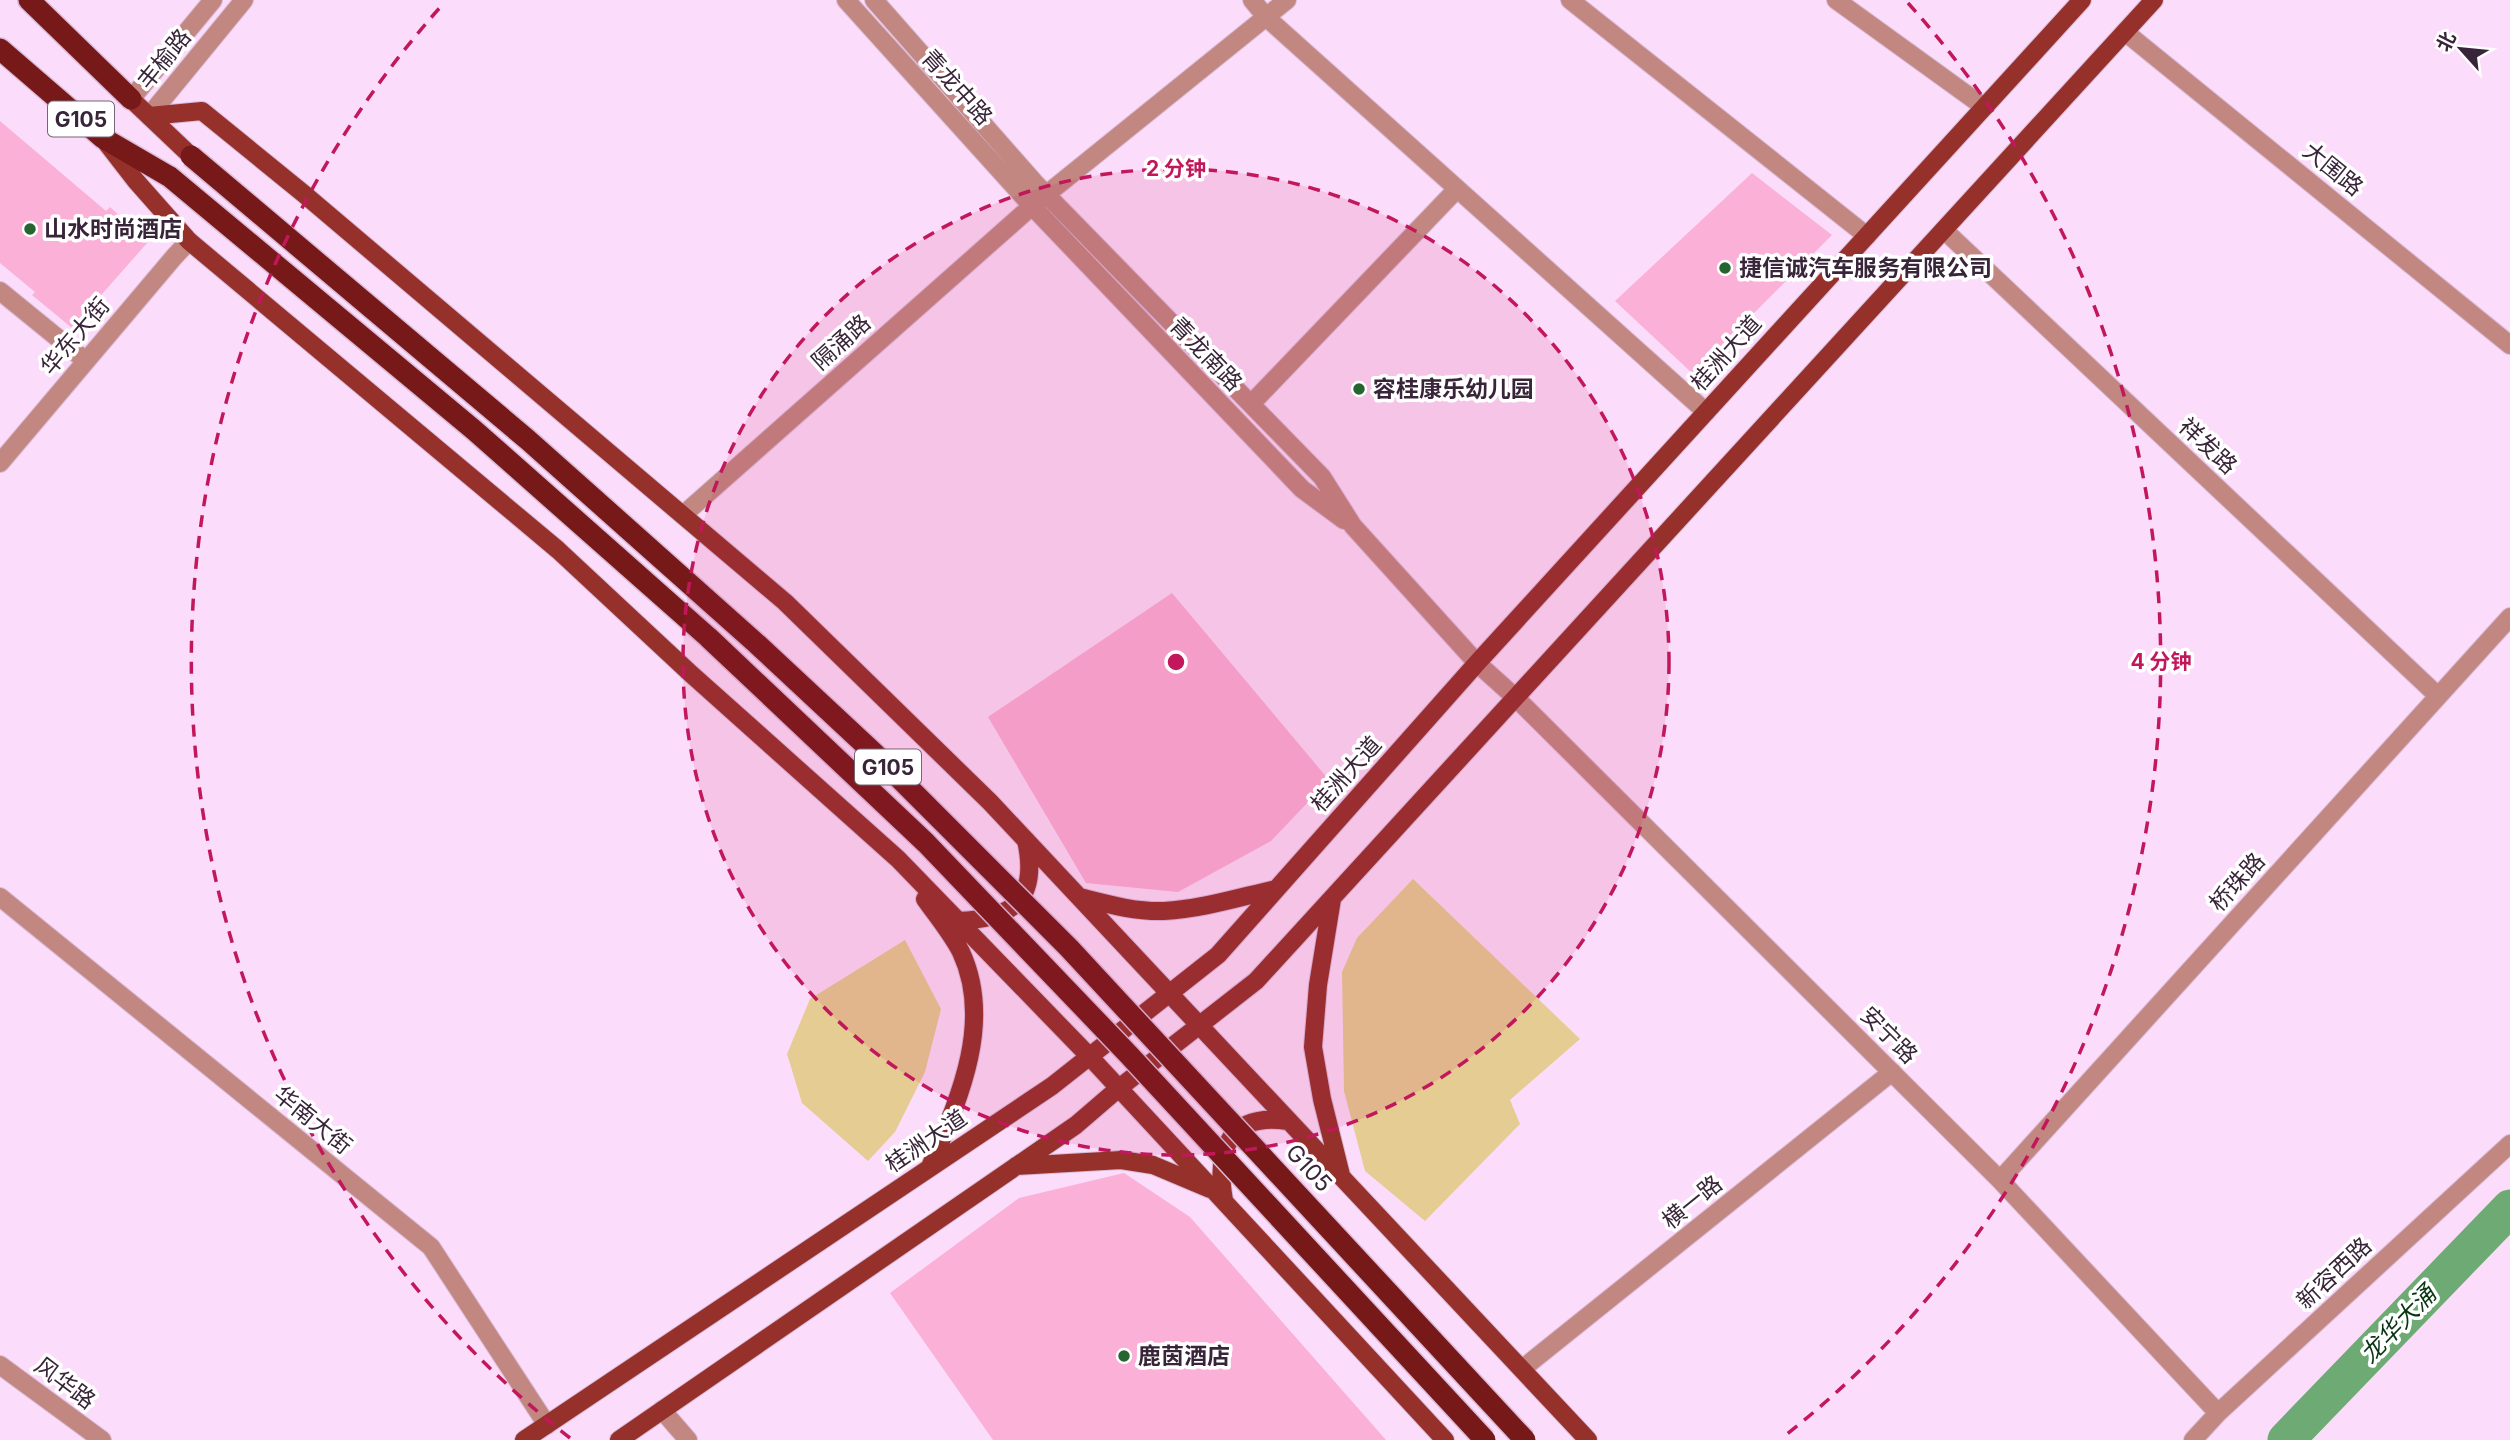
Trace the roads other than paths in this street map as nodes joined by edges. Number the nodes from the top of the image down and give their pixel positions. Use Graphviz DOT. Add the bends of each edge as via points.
graph roads {
  1 [pos="29,0"];
  2 [pos="213,0"];
  3 [pos="244,0"];
  4 [pos="846,0"];
  5 [pos="874,0"];
  6 [pos="1252,0"];
  7 [pos="1287,0"];
  8 [pos="1570,0"];
  9 [pos="2082,0"];
  10 [pos="2154,0"];
  11 [pos="1839,1"];
  12 [pos="1268,18"];
  13 [pos="2125,32"];
  14 [pos="0,49"];
  15 [pos="131,99"];
  16 [pos="1984,107"];
  17 [pos="149,116"];
  18 [pos="103,138"];
  19 [pos="191,156"];
  20 [pos="1457,188"];
  21 [pos="1047,195"];
  22 [pos="1032,206"];
  23 [pos="1944,230"];
  24 [pos="1867,236"];
  25 [pos="189,242"];
  26 [pos="0,291"];
  27 [pos="2510,345"];
  28 [pos="86,361"];
  29 [pos="1251,404"];
  30 [pos="1706,412"];
  31 [pos="0,463"];
  32 [pos="683,515"];
  33 [pos="1353,526"];
  34 [pos="2510,617"];
  35 [pos="1477,663"];
  36 [pos="2438,696"];
  37 [pos="1517,699"];
  38 [pos="1026,841"];
  39 [pos="898,859"];
  40 [pos="1276,889"];
  41 [pos="0,897"];
  42 [pos="1079,897"];
  43 [pos="1332,899"];
  44 [pos="958,921"];
  45 [pos="1170,994"];
  46 [pos="1199,1027"];
  47 [pos="1090,1057"];
  48 [pos="1892,1072"];
  49 [pos="1119,1088"];
  50 [pos="1288,1121"];
  51 [pos="2510,1144"];
  52 [pos="1016,1166"];
  53 [pos="930,1167"];
  54 [pos="1341,1178"];
  55 [pos="2000,1180"];
  56 [pos="1220,1196"];
  57 [pos="0,1365"];
  58 [pos="1522,1369"];
  59 [pos="662,1410"];
  60 [pos="2218,1413"];
  61 [pos="547,1425"];
  62 [pos="102,1440"];
  63 [pos="524,1440"];
  64 [pos="619,1440"];
  65 [pos="688,1440"];
  66 [pos="1445,1440"];
  67 [pos="1485,1440"];
  68 [pos="1525,1440"];
  69 [pos="1588,1440"];
  70 [pos="2193,1440"];
  1 -- 15 [label="highway, G105 / G105"];
  2 -- 15 [label="street, 丰榆路"];
  3 -- 17 [label="street, 丰榆路"];
  4 -- 22 [label="street, 青龙中路"];
  5 -- 21 [label="street, 青龙中路"];
  6 -- 12 [label="street"];
  7 -- 12 [label="street"];
  8 -- 24 [label="street"];
  9 -- 16 [label="main road, 桂洲大道"];
  10 -- 13 [label="main road"];
  11 -- 16 [label="street"];
  12 -- 20 [label="street"];
  12 -- 21 [label="street"];
  13 -- 23 [label="main road"];
  13 -- 27 [label="street, 大围路"];
  14 -- 18 [label="highway, G105"];
  15 -- 17 [label="main road, G105 / G105"];
  16 -- 24 [label="main road, 桂洲大道"];
  17 -- 19 [label="main road, G105 / G105"];
  17 -- 32 [label="main road" via="202,111"];
  18 -- 25 [label="main road"];
  18 -- 67 [label="highway, G105, bridge" via="170,177 505,457 708,637 926,843"];
  19 -- 68 [label="highway, G105 / G105, bridge" via="528,440 874,753 1069,948"];
  20 -- 29 [label="street"];
  20 -- 30 [label="street"];
  21 -- 22 [label="street, 隔涌路"];
  21 -- 29 [label="street, 青龙南路"];
  22 -- 32 [label="street, 隔涌路"];
  22 -- 33 [label="street, 青龙南路" via="1301,489"];
  23 -- 36 [label="street, 祥发路"];
  23 -- 37 [label="main road"];
  24 -- 30 [label="main road, 桂洲大道"];
  25 -- 28 [label="street, 华东大街"];
  25 -- 39 [label="main road" via="558,550"];
  26 -- 28 [label="street"];
  28 -- 31 [label="street, 华东大街"];
  29 -- 33 [label="street, 青龙南路" via="1322,477"];
  30 -- 35 [label="main road, 桂洲大道"];
  32 -- 38 [label="main road" via="785,602"];
  33 -- 35 [label="street, 青龙南路"];
  34 -- 36 [label="street, 桥珠路"];
  35 -- 37 [label="street, 青龙南路"];
  35 -- 40 [label="main road, 桂洲大道"];
  36 -- 55 [label="street, 桥珠路"];
  37 -- 43 [label="main road"];
  37 -- 48 [label="street, 安宁路"];
  38 -- 42 [label="main road"];
  38 -- 44 [label="main road" via="1030,880 1022,899 985,920"];
  39 -- 44 [label="main road"];
  39 -- 53 [label="main road" via="961,952 975,999 970,1061"];
  40 -- 42 [label="main road" via="1164,911 1124,908"];
  40 -- 45 [label="main road, 桂洲大道" via="1218,955"];
  41 -- 61 [label="street, 华南大街" via="431,1247"];
  42 -- 45 [label="main road"];
  43 -- 46 [label="main road" via="1256,981"];
  43 -- 54 [label="main road" via="1313,1047"];
  44 -- 47 [label="main road"];
  45 -- 46 [label="main road"];
  45 -- 47 [label="main road, 桂洲大道"];
  46 -- 49 [label="main road"];
  46 -- 50 [label="main road"];
  47 -- 49 [label="main road"];
  47 -- 53 [label="main road, 桂洲大道"];
  48 -- 55 [label="street, 安宁路"];
  48 -- 58 [label="street, 横一路"];
  49 -- 52 [label="main road" via="1076,1125"];
  49 -- 56 [label="main road"];
  50 -- 54 [label="main road"];
  50 -- 56 [label="main road" via="1259,1120 1232,1135 1224,1149"];
  51 -- 60 [label="street, 新容西路"];
  52 -- 56 [label="main road" via="1121,1160 1153,1165"];
  52 -- 59 [label="main road"];
  53 -- 61 [label="main road, 桂洲大道"];
  54 -- 58 [label="main road"];
  55 -- 60 [label="street, 安宁路"];
  56 -- 66 [label="main road"];
  57 -- 62 [label="street, 风华路"];
  58 -- 69 [label="main road"];
  59 -- 64 [label="main road"];
  59 -- 65 [label="street"];
  60 -- 70 [label="street, 新容西路"];
  61 -- 63 [label="main road, 桂洲大道"];
}
